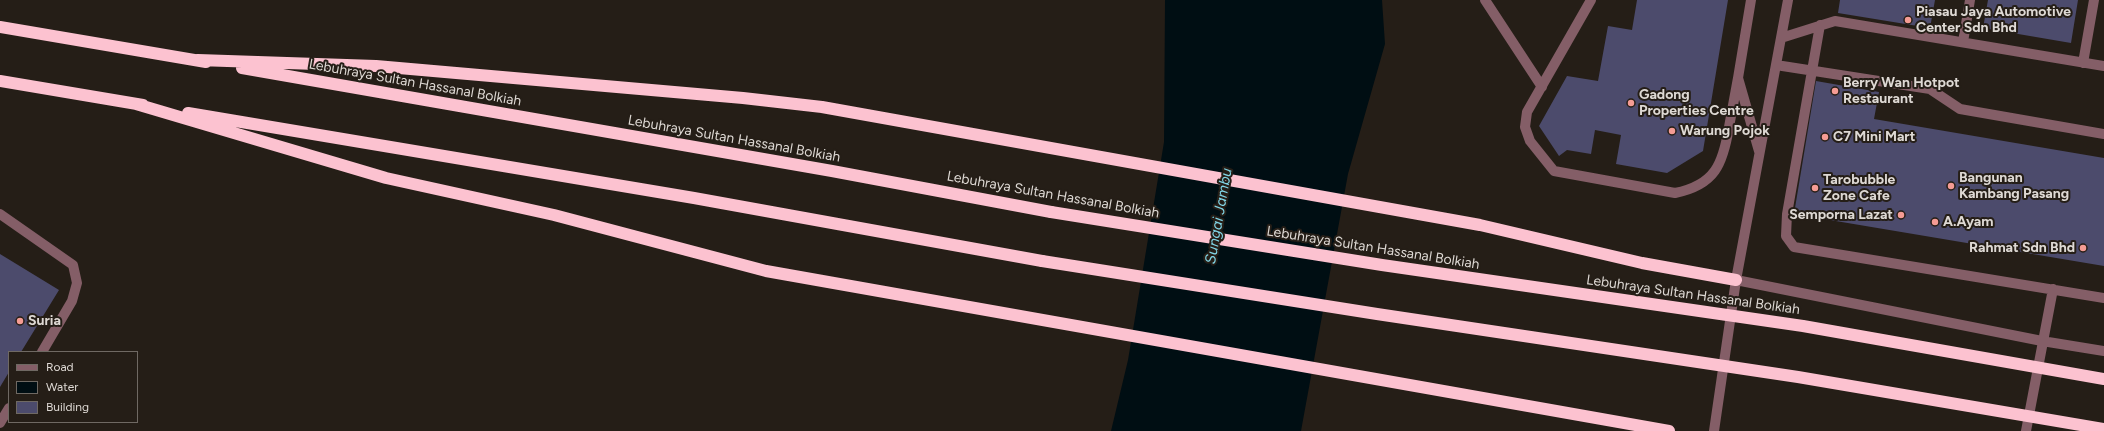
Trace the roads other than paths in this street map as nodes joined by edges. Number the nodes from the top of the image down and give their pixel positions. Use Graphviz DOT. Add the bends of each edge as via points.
graph roads {
  1 [pos="1485,0"];
  2 [pos="1591,0"];
  3 [pos="1751,0"];
  4 [pos="1788,0"];
  5 [pos="1970,0"];
  6 [pos="2094,0"];
  7 [pos="1820,25"];
  8 [pos="0,27"];
  9 [pos="1781,38"];
  10 [pos="1963,42"];
  11 [pos="198,60"];
  12 [pos="2083,63"];
  13 [pos="1776,65"];
  14 [pos="2104,66"];
  15 [pos="1812,70"];
  16 [pos="1738,78"];
  17 [pos="0,81"];
  18 [pos="1542,87"];
  19 [pos="136,104"];
  20 [pos="2104,134"];
  21 [pos="1759,153"];
  22 [pos="0,214"];
  23 [pos="1736,280"];
  24 [pos="2053,289"];
  25 [pos="2104,298"];
  26 [pos="2042,341"];
  27 [pos="43,351"];
  28 [pos="2104,351"];
  29 [pos="2104,379"];
  30 [pos="8,410"];
  31 [pos="0,423"];
  32 [pos="2104,429"];
  33 [pos="1669,431"];
  34 [pos="1714,431"];
  35 [pos="2026,431"];
  1 -- 18 [label="street"];
  2 -- 18 [label="street"];
  3 -- 16 [label="street"];
  4 -- 9 [label="street"];
  5 -- 10 [label="street"];
  6 -- 12 [label="street"];
  7 -- 9 [label="street"];
  7 -- 10 [label="street" via="1835,21"];
  7 -- 15 [label="street"];
  8 -- 11 [label="highway, Lebuhraya Sultan Hassanal Bolkiah"];
  9 -- 13 [label="street"];
  10 -- 12 [label="street"];
  11 -- 23 [label="highway" via="376,66 822,107 1480,225 1642,263"];
  11 -- 29 [label="highway, Lebuhraya Sultan Hassanal Bolkiah, bridge" via="1051,212 1382,265 1803,326"];
  12 -- 14 [label="street"];
  13 -- 15 [label="street"];
  13 -- 21 [label="street"];
  15 -- 20 [label="street" via="1930,89 1960,109"];
  15 -- 24 [label="street" via="1787,214 1786,236 1794,247"];
  16 -- 18 [label="street" via="1721,162 1704,182 1689,190 1675,193 1554,171 1530,141 1524,127 1527,112"];
  16 -- 21 [label="street"];
  17 -- 19 [label="highway"];
  19 -- 32 [label="highway, bridge" via="701,199 1042,261 1798,377"];
  19 -- 33 [label="highway" via="386,178 554,215 766,271"];
  21 -- 23 [label="street"];
  22 -- 27 [label="street" via="73,265 78,283 72,301"];
  23 -- 26 [label="street"];
  23 -- 34 [label="street"];
  24 -- 25 [label="street"];
  24 -- 26 [label="street"];
  26 -- 28 [label="street"];
  26 -- 35 [label="street"];
  30 -- 31 [label="street"];
}
